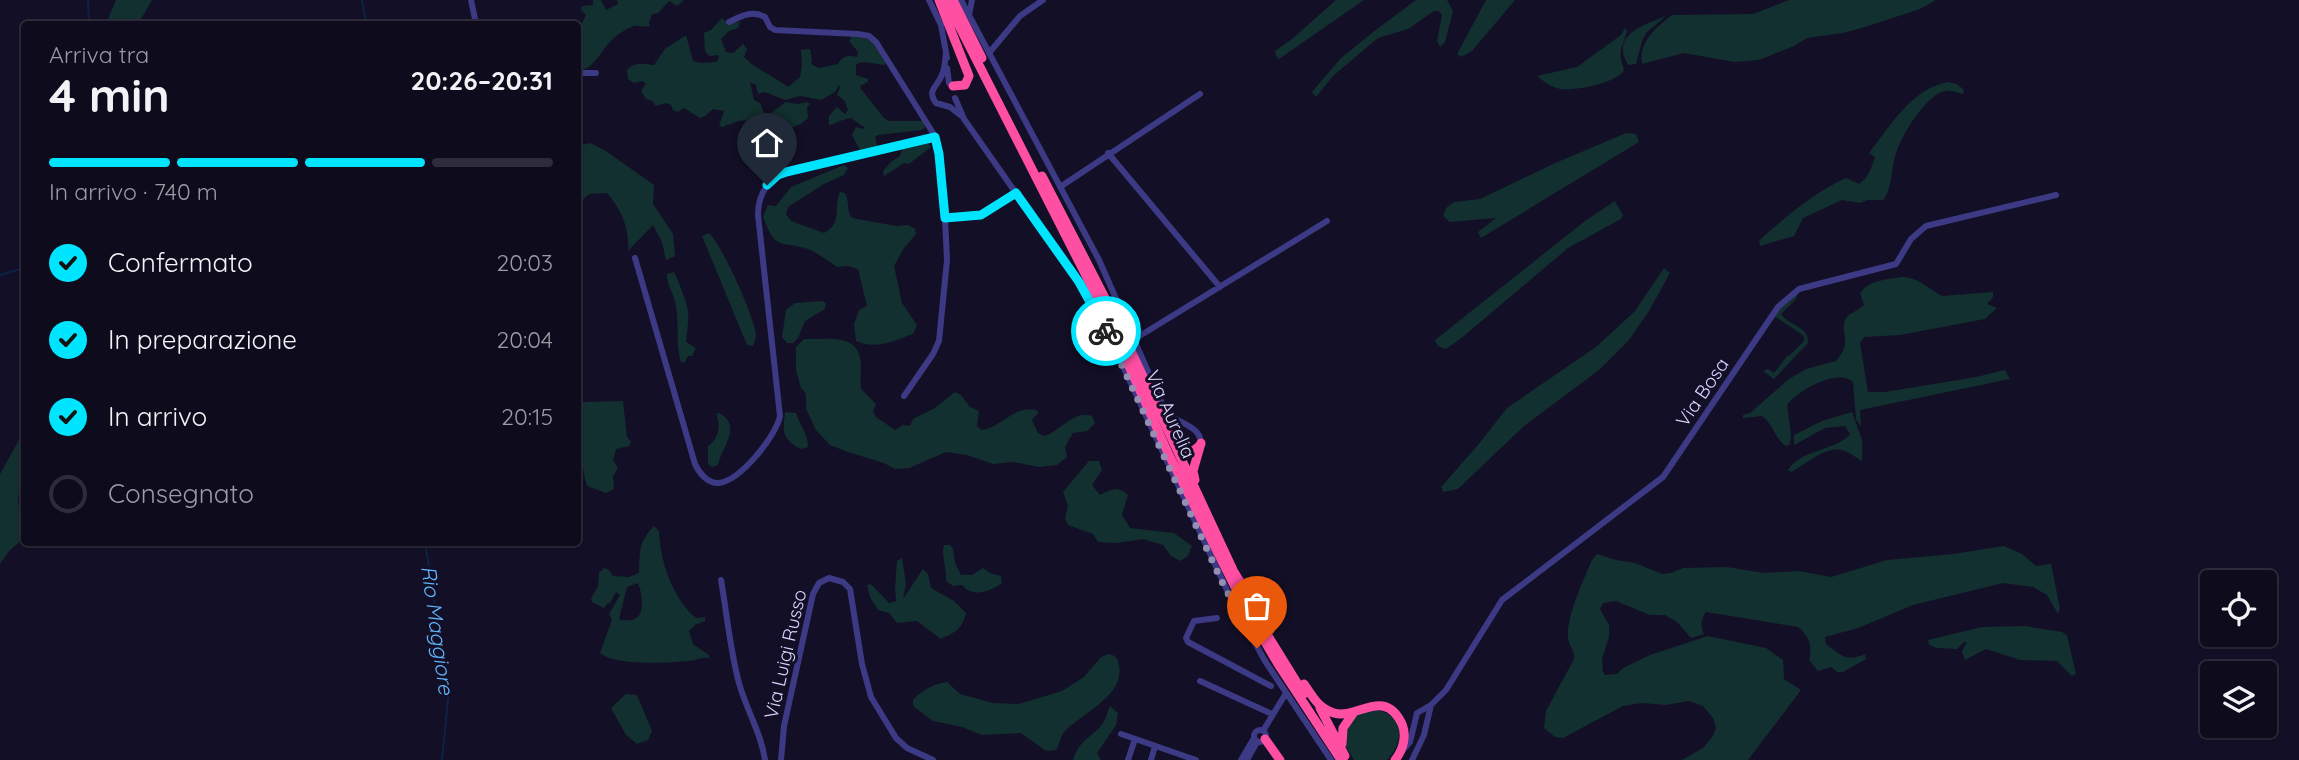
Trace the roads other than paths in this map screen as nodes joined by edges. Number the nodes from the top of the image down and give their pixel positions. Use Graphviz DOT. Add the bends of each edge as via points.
graph roads {
  1 [pos="471,0"];
  2 [pos="929,0"];
  3 [pos="939,0"];
  4 [pos="946,0"];
  5 [pos="953,0"];
  6 [pos="961,0"];
  7 [pos="972,0"];
  8 [pos="1043,0"];
  9 [pos="969,15"];
  10 [pos="475,21"];
  11 [pos="729,22"];
  12 [pos="946,53"];
  13 [pos="989,53"];
  14 [pos="581,73"];
  15 [pos="596,73"];
  16 [pos="938,83"];
  17 [pos="951,84"];
  18 [pos="1200,94"];
  19 [pos="955,98"];
  20 [pos="946,105"];
  21 [pos="964,119"];
  22 [pos="935,137"];
  23 [pos="1108,153"];
  24 [pos="1060,187"];
  25 [pos="1016,193"];
  26 [pos="2056,195"];
  27 [pos="945,218"];
  28 [pos="1327,221"];
  29 [pos="635,258"];
  30 [pos="1220,287"];
  31 [pos="1133,340"];
  32 [pos="904,396"];
  33 [pos="1160,415"];
  34 [pos="1201,443"];
  35 [pos="1208,518"];
  36 [pos="1231,567"];
  37 [pos="721,580"];
  38 [pos="1217,618"];
  39 [pos="1200,681"];
  40 [pos="1271,685"];
  41 [pos="1286,693"];
  42 [pos="1431,705"];
  43 [pos="1319,706"];
  44 [pos="1354,712"];
  45 [pos="1272,714"];
  46 [pos="1121,734"];
  47 [pos="1260,737"];
  48 [pos="1135,739"];
  49 [pos="1156,747"];
  50 [pos="1398,756"];
  51 [pos="1185,758"];
  52 [pos="929,759"];
  53 [pos="1250,759"];
  54 [pos="1344,759"];
  55 [pos="765,760"];
  56 [pos="781,760"];
  57 [pos="1128,760"];
  58 [pos="1151,760"];
  59 [pos="1196,760"];
  60 [pos="1241,760"];
  61 [pos="1280,760"];
  62 [pos="1331,760"];
  63 [pos="1412,760"];
  1 -- 10 [label="street"];
  2 -- 12 [label="street" via="941,25"];
  3 -- 17 [label="highway" via="969,76 965,85"];
  4 -- 54 [label="highway, Via Aurelia" via="1105,313 1248,613"];
  5 -- 33 [label="highway, Via Aurelia"];
  6 -- 9 [label="street"];
  7 -- 9 [label="street"];
  8 -- 13 [label="street" via="1020,16"];
  9 -- 13 [label="street"];
  11 -- 22 [label="street" via="757,14 775,30 871,38"];
  12 -- 16 [label="street"];
  12 -- 17 [label="street"];
  13 -- 24 [label="street"];
  14 -- 15 [label="street"];
  16 -- 17 [label="street"];
  16 -- 20 [label="street" via="932,96 939,105"];
  17 -- 19 [label="street"];
  18 -- 23 [label="street"];
  19 -- 20 [label="street"];
  19 -- 21 [label="street"];
  20 -- 21 [label="street"];
  21 -- 25 [label="street"];
  22 -- 27 [label="street"];
  22 -- 29 [label="street" via="786,172 764,188 758,215 780,416 768,442 725,481 709,481 695,464"];
  23 -- 24 [label="street"];
  23 -- 30 [label="street"];
  24 -- 31 [label="street"];
  25 -- 27 [label="street" via="981,215"];
  25 -- 41 [label="street" via="1101,319 1223,584"];
  26 -- 42 [label="street, Via Bosa" via="1926,226 1911,239 1896,264 1788,296 1663,477 1502,600 1459,671"];
  27 -- 32 [label="street" via="947,260 940,338"];
  28 -- 30 [label="street"];
  30 -- 31 [label="street"];
  31 -- 34 [label="street" via="1168,414 1196,430"];
  33 -- 34 [label="highway" via="1181,450 1193,451"];
  33 -- 35 [label="highway, Via Aurelia"];
  34 -- 35 [label="highway" via="1192,474"];
  35 -- 36 [label="highway, Via Aurelia"];
  36 -- 43 [label="highway"];
  36 -- 54 [label="highway, Via Aurelia"];
  37 -- 55 [label="street" via="738,680"];
  38 -- 40 [label="street" via="1194,621 1188,642"];
  39 -- 45 [label="street"];
  41 -- 45 [label="street"];
  41 -- 62 [label="street"];
  42 -- 50 [label="street, Via Bosa" via="1418,711 1410,742"];
  42 -- 63 [label="street, Via Bosa"];
  43 -- 44 [label="highway" via="1337,714"];
  43 -- 54 [label="highway"];
  44 -- 50 [label="highway" via="1375,705 1396,715 1404,733"];
  44 -- 54 [label="highway" via="1342,732"];
  45 -- 47 [label="street"];
  46 -- 48 [label="street"];
  47 -- 53 [label="street"];
  47 -- 60 [label="street"];
  47 -- 61 [label="highway"];
  48 -- 49 [label="street"];
  48 -- 57 [label="street"];
  49 -- 51 [label="street"];
  49 -- 58 [label="street"];
  51 -- 59 [label="street"];
  52 -- 56 [label="street, Via Luigi Russo" via="895,738 876,707 862,664 851,592 845,583 829,578 817,585 812,598"];
}
